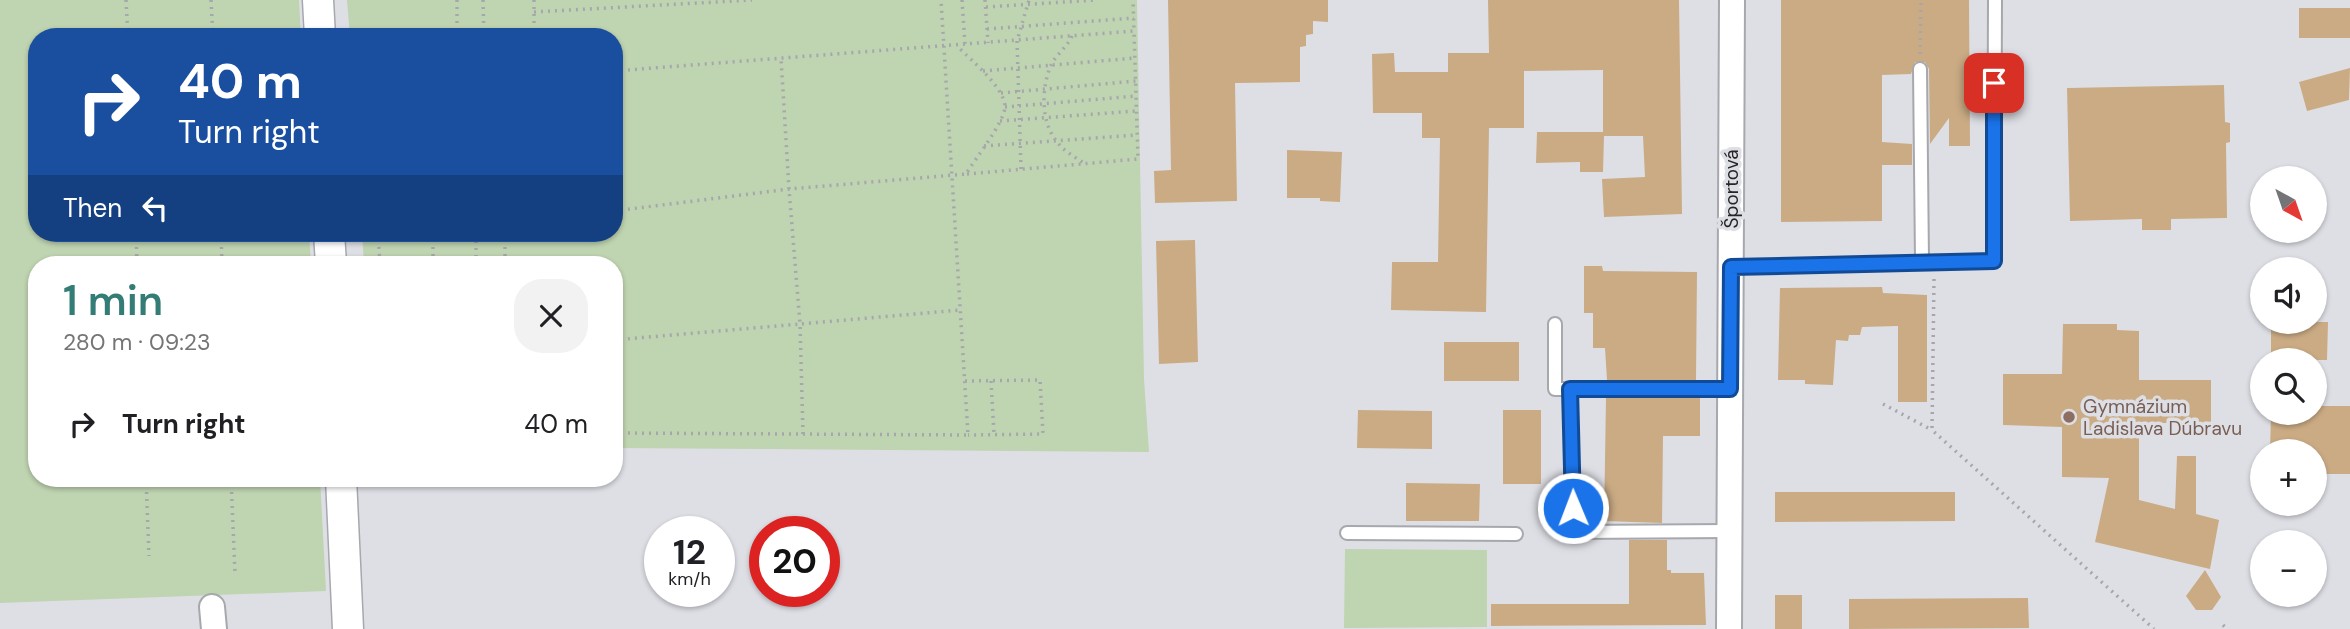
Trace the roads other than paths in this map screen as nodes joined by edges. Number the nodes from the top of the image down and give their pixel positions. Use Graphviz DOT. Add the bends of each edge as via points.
graph roads {
  1 [pos="318,0"];
  2 [pos="1732,0"];
  3 [pos="1995,0"];
  4 [pos="320,28"];
  5 [pos="1920,69"];
  6 [pos="1928,262"];
  7 [pos="1731,267"];
  8 [pos="1555,324"];
  9 [pos="1570,389"];
  10 [pos="1730,389"];
  11 [pos="341,487"];
  12 [pos="1730,531"];
  13 [pos="1347,533"];
  14 [pos="1516,534"];
  15 [pos="348,629"];
  16 [pos="1729,629"];
  1 -- 4 [label="street"];
  2 -- 7 [label="street, Športová"];
  3 -- 6 [label="lane" via="1994,261"];
  5 -- 6 [label="lane"];
  6 -- 7 [label="lane"];
  7 -- 10 [label="street, Športová"];
  8 -- 9 [label="lane" via="1555,389"];
  9 -- 10 [label="lane"];
  9 -- 12 [label="lane" via="1573,532"];
  10 -- 12 [label="street, Športová"];
  11 -- 15 [label="street"];
  12 -- 16 [label="street, Športová"];
  13 -- 14 [label="lane"];
}
